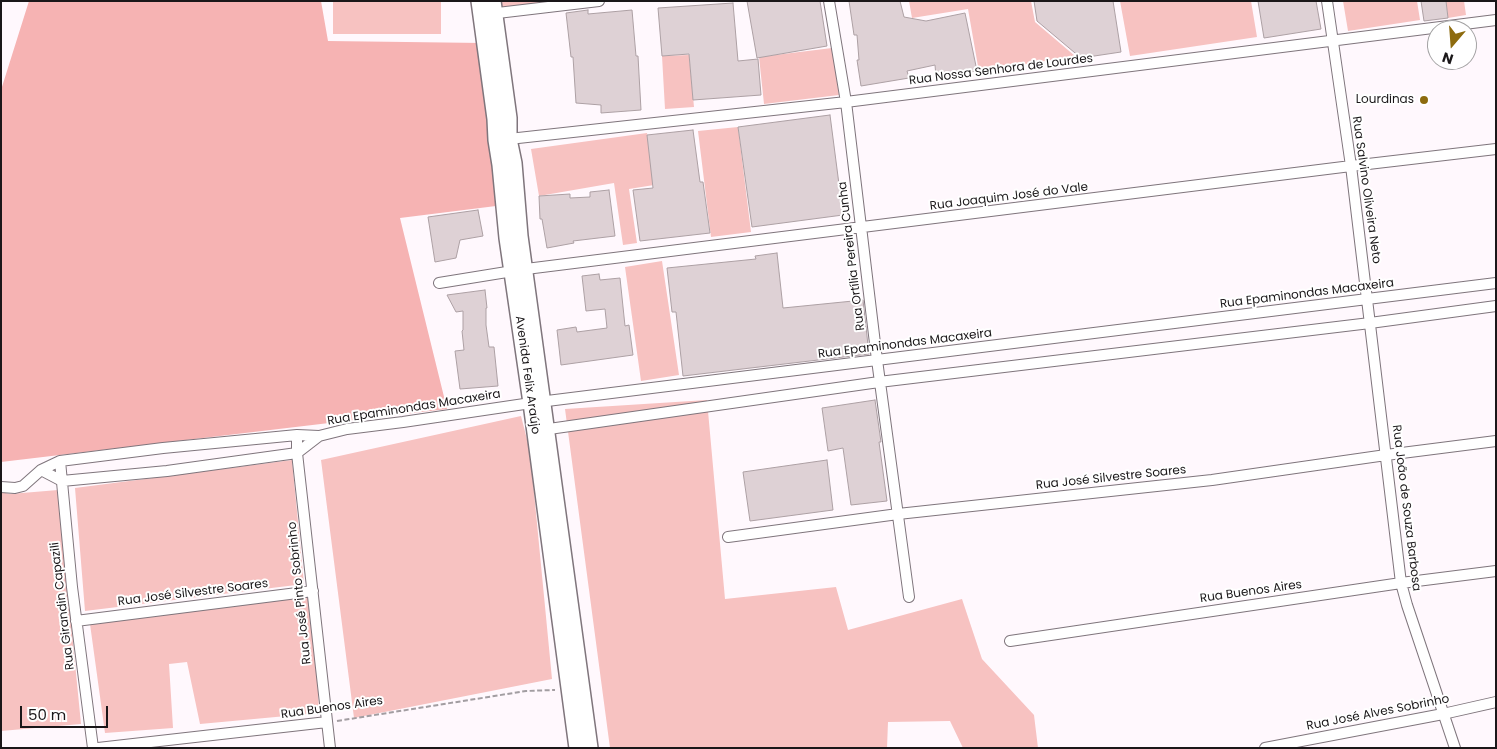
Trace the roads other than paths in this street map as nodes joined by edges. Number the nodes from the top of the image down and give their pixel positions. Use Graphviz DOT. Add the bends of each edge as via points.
graph roads {
  1 [pos="600,1"];
  2 [pos="829,1"];
  3 [pos="1326,1"];
  4 [pos="487,8"];
  5 [pos="1496,20"];
  6 [pos="1332,42"];
  7 [pos="846,102"];
  8 [pos="510,139"];
  9 [pos="1496,149"];
  10 [pos="1351,166"];
  11 [pos="860,228"];
  12 [pos="519,270"];
  13 [pos="439,283"];
  14 [pos="1496,283"];
  15 [pos="1367,299"];
  16 [pos="1496,306"];
  17 [pos="1370,323"];
  18 [pos="877,360"];
  19 [pos="880,382"];
  20 [pos="537,402"];
  21 [pos="541,430"];
  22 [pos="297,435"];
  23 [pos="319,436"];
  24 [pos="1496,441"];
  25 [pos="297,453"];
  26 [pos="1386,455"];
  27 [pos="60,461"];
  28 [pos="41,470"];
  29 [pos="62,481"];
  30 [pos="1,487"];
  31 [pos="898,514"];
  32 [pos="728,537"];
  33 [pos="1496,571"];
  34 [pos="1401,583"];
  35 [pos="312,591"];
  36 [pos="908,597"];
  37 [pos="76,620"];
  38 [pos="1010,641"];
  39 [pos="1496,702"];
  40 [pos="1443,714"];
  41 [pos="327,722"];
  42 [pos="93,748"];
  43 [pos="98,748"];
  44 [pos="330,748"];
  45 [pos="577,748"];
  46 [pos="590,748"];
  47 [pos="1265,748"];
  48 [pos="1455,748"];
  1 -- 4 [label="street"];
  2 -- 7 [label="street, Rua Ortília Pereira Cunha"];
  3 -- 6 [label="street, Rua Salvino Oliveira Neto"];
  4 -- 8 [label="main road, Avenida Felix Araújo" via="509,118"];
  4 -- 12 [label="main road, Avenida Felix Araújo" via="507,238"];
  5 -- 6 [label="street, Rua Nossa Senhora de Lourdes"];
  6 -- 7 [label="street, Rua Nossa Senhora de Lourdes"];
  6 -- 10 [label="street, Rua Salvino Oliveira Neto"];
  7 -- 8 [label="street, Rua Nossa Senhora de Lourdes"];
  7 -- 11 [label="street, Rua Ortília Pereira Cunha"];
  8 -- 12 [label="main road, Avenida Felix Araújo" via="520,236"];
  9 -- 10 [label="street, Rua Joaquim José do Vale"];
  10 -- 11 [label="street, Rua Joaquim José do Vale"];
  10 -- 15 [label="street, Rua Salvino Oliveira Neto"];
  11 -- 12 [label="street, Rua Joaquim José do Vale"];
  11 -- 18 [label="street, Rua Ortília Pereira Cunha"];
  12 -- 13 [label="street, Rua Joaquim José do Vale"];
  12 -- 20 [label="main road, Avenida Felix Araújo"];
  14 -- 15 [label="street, Rua Epaminondas Macaxeira"];
  15 -- 17 [label="street, Rua Salvino Oliveira Neto"];
  15 -- 18 [label="street, Rua Epaminondas Macaxeira"];
  16 -- 17 [label="street"];
  17 -- 19 [label="street"];
  17 -- 26 [label="street, Rua João de Souza Barbosa"];
  18 -- 19 [label="street, Rua Ortília Pereira Cunha"];
  18 -- 20 [label="street, Rua Epaminondas Macaxeira"];
  19 -- 21 [label="street"];
  19 -- 31 [label="street, Rua Ortília Pereira Cunha"];
  20 -- 21 [label="main road, Avenida Felix Araújo"];
  20 -- 23 [label="street, Rua Epaminondas Macaxeira" via="347,429"];
  21 -- 45 [label="main road, Avenida Felix Araújo"];
  21 -- 46 [label="main road, Avenida Felix Araújo"];
  22 -- 23 [label="street, Rua Epaminondas Macaxeira"];
  22 -- 25 [label="street, Rua José Pinto Sobrinho"];
  22 -- 27 [label="street, Rua Epaminondas Macaxeira"];
  23 -- 25 [label="street, Rua Epaminondas Macaxeira"];
  24 -- 26 [label="street, Rua José Silvestre Soares"];
  25 -- 29 [label="street, Rua Epaminondas Macaxeira"];
  25 -- 35 [label="street, Rua José Pinto Sobrinho"];
  26 -- 31 [label="street, Rua José Silvestre Soares" via="1212,480"];
  26 -- 34 [label="street, Rua João de Souza Barbosa"];
  27 -- 28 [label="street, Rua Epaminondas Macaxeira"];
  27 -- 29 [label="street, Rua Girandin Capazili"];
  28 -- 29 [label="street"];
  28 -- 30 [label="street, Rua Epaminondas Macaxeira" via="23,486"];
  29 -- 37 [label="street, Rua Girandin Capazili"];
  31 -- 32 [label="street, Rua José Silvestre Soares"];
  31 -- 36 [label="street, Rua Ortília Pereira Cunha"];
  33 -- 34 [label="street, Rua Buenos Aires"];
  34 -- 38 [label="street, Rua Buenos Aires"];
  34 -- 40 [label="street, Rua João de Souza Barbosa"];
  35 -- 37 [label="street, Rua José Silvestre Soares"];
  35 -- 41 [label="street, Rua José Pinto Sobrinho"];
  37 -- 42 [label="street, Rua Girandin Capazili"];
  39 -- 40 [label="street, Rua José Alves Sobrinho"];
  40 -- 47 [label="street, Rua José Alves Sobrinho"];
  40 -- 48 [label="street, Rua João de Souza Barbosa"];
  41 -- 43 [label="street, Rua Buenos Aires"];
  41 -- 44 [label="street, Rua José Pinto Sobrinho"];
}
